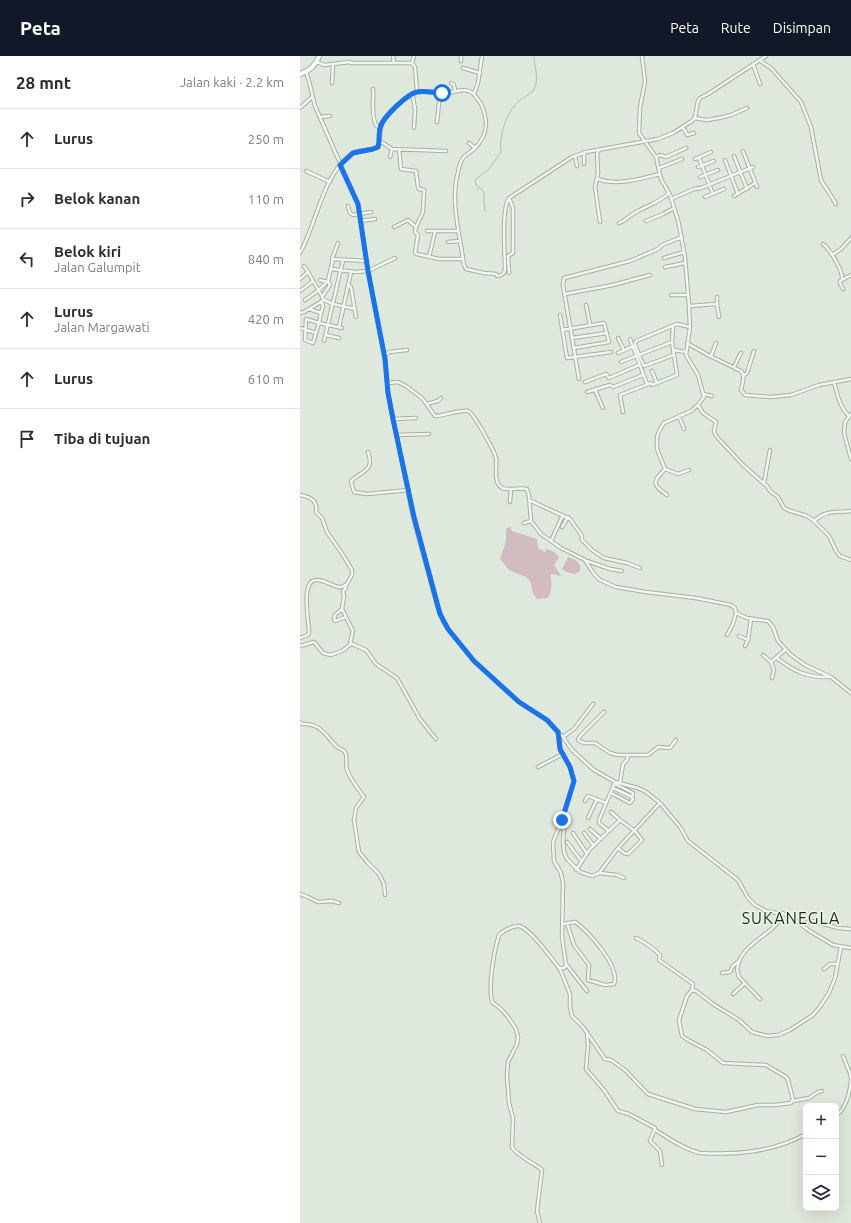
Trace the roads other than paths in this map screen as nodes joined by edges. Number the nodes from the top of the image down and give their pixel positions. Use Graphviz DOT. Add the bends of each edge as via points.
graph roads {
  1 [pos="319,56"];
  2 [pos="393,56"];
  3 [pos="414,56"];
  4 [pos="461,56"];
  5 [pos="482,56"];
  6 [pos="641,56"];
  7 [pos="766,56"];
  8 [pos="759,60"];
  9 [pos="461,61"];
  10 [pos="316,62"];
  11 [pos="394,63"];
  12 [pos="333,64"];
  13 [pos="412,64"];
  14 [pos="753,64"];
  15 [pos="463,68"];
  16 [pos="306,72"];
  17 [pos="480,73"];
  18 [pos="300,74"];
  19 [pos="332,83"];
  20 [pos="451,83"];
  21 [pos="760,84"];
  22 [pos="373,89"];
  23 [pos="455,91"];
  24 [pos="417,92"];
  25 [pos="474,94"];
  26 [pos="440,95"];
  27 [pos="411,96"];
  28 [pos="312,97"];
  29 [pos="300,108"];
  30 [pos="747,108"];
  31 [pos="330,116"];
  32 [pos="320,117"];
  33 [pos="694,118"];
  34 [pos="437,122"];
  35 [pos="380,128"];
  36 [pos="414,128"];
  37 [pos="683,129"];
  38 [pos="694,133"];
  39 [pos="381,142"];
  40 [pos="645,142"];
  41 [pos="469,143"];
  42 [pos="474,147"];
  43 [pos="392,148"];
  44 [pos="686,148"];
  45 [pos="399,149"];
  46 [pos="599,150"];
  47 [pos="446,151"];
  48 [pos="743,151"];
  49 [pos="711,152"];
  50 [pos="584,154"];
  51 [pos="734,156"];
  52 [pos="390,157"];
  53 [pos="575,157"];
  54 [pos="656,157"];
  55 [pos="699,158"];
  56 [pos="682,159"];
  57 [pos="695,159"];
  58 [pos="725,160"];
  59 [pos="714,161"];
  60 [pos="584,164"];
  61 [pos="702,165"];
  62 [pos="341,166"];
  63 [pos="577,166"];
  64 [pos="698,167"];
  65 [pos="659,168"];
  66 [pos="751,168"];
  67 [pos="718,170"];
  68 [pos="306,171"];
  69 [pos="740,172"];
  70 [pos="660,174"];
  71 [pos="706,175"];
  72 [pos="730,176"];
  73 [pos="700,177"];
  74 [pos="596,179"];
  75 [pos="330,182"];
  76 [pos="709,184"];
  77 [pos="724,189"];
  78 [pos="747,189"];
  79 [pos="669,194"];
  80 [pos="713,194"];
  81 [pos="705,197"];
  82 [pos="671,199"];
  83 [pos="510,200"];
  84 [pos="836,204"];
  85 [pos="348,206"];
  86 [pos="674,208"];
  87 [pos="371,212"];
  88 [pos="360,214"];
  89 [pos="375,219"];
  90 [pos="360,221"];
  91 [pos="646,221"];
  92 [pos="600,222"];
  93 [pos="620,223"];
  94 [pos="394,227"];
  95 [pos="416,227"];
  96 [pos="427,231"];
  97 [pos="456,231"];
  98 [pos="435,232"];
  99 [pos="682,237"];
  100 [pos="851,238"];
  101 [pos="458,241"];
  102 [pos="448,242"];
  103 [pos="338,243"];
  104 [pos="823,244"];
  105 [pos="684,252"];
  106 [pos="300,253"];
  107 [pos="832,255"];
  108 [pos="429,257"];
  109 [pos="394,258"];
  110 [pos="462,258"];
  111 [pos="664,258"];
  112 [pos="333,259"];
  113 [pos="343,260"];
  114 [pos="367,261"];
  115 [pos="686,263"];
  116 [pos="304,266"];
  117 [pos="665,267"];
  118 [pos="331,269"];
  119 [pos="341,270"];
  120 [pos="368,271"];
  121 [pos="308,272"];
  122 [pos="351,272"];
  123 [pos="509,273"];
  124 [pos="650,275"];
  125 [pos="851,275"];
  126 [pos="300,279"];
  127 [pos="842,279"];
  128 [pos="320,280"];
  129 [pos="313,281"];
  130 [pos="327,282"];
  131 [pos="348,285"];
  132 [pos="843,289"];
  133 [pos="319,290"];
  134 [pos="300,291"];
  135 [pos="565,294"];
  136 [pos="671,295"];
  137 [pos="688,295"];
  138 [pos="322,297"];
  139 [pos="717,297"];
  140 [pos="305,300"];
  141 [pos="323,301"];
  142 [pos="333,304"];
  143 [pos="717,304"];
  144 [pos="586,305"];
  145 [pos="343,306"];
  146 [pos="689,306"];
  147 [pos="309,309"];
  148 [pos="355,309"];
  149 [pos="304,312"];
  150 [pos="300,313"];
  151 [pos="321,313"];
  152 [pos="560,315"];
  153 [pos="356,317"];
  154 [pos="719,317"];
  155 [pos="306,319"];
  156 [pos="319,323"];
  157 [pos="328,325"];
  158 [pos="590,325"];
  159 [pos="673,326"];
  160 [pos="690,327"];
  161 [pos="300,328"];
  162 [pos="571,329"];
  163 [pos="306,330"];
  164 [pos="562,330"];
  165 [pos="316,333"];
  166 [pos="607,333"];
  167 [pos="326,335"];
  168 [pos="339,338"];
  169 [pos="572,338"];
  170 [pos="618,338"];
  171 [pos="630,338"];
  172 [pos="324,341"];
  173 [pos="672,342"];
  174 [pos="687,343"];
  175 [pos="716,344"];
  176 [pos="634,346"];
  177 [pos="574,348"];
  178 [pos="407,350"];
  179 [pos="624,350"];
  180 [pos="673,350"];
  181 [pos="754,351"];
  182 [pos="611,352"];
  183 [pos="686,352"];
  184 [pos="618,353"];
  185 [pos="740,353"];
  186 [pos="640,355"];
  187 [pos="674,355"];
  188 [pos="384,356"];
  189 [pos="636,356"];
  190 [pos="711,356"];
  191 [pos="576,358"];
  192 [pos="621,362"];
  193 [pos="639,365"];
  194 [pos="734,367"];
  195 [pos="652,371"];
  196 [pos="643,375"];
  197 [pos="744,376"];
  198 [pos="579,379"];
  199 [pos="851,379"];
  200 [pos="585,382"];
  201 [pos="834,382"];
  202 [pos="388,383"];
  203 [pos="657,383"];
  204 [pos="647,384"];
  205 [pos="595,390"];
  206 [pos="587,392"];
  207 [pos="704,394"];
  208 [pos="712,396"];
  209 [pos="441,398"];
  210 [pos="426,404"];
  211 [pos="698,405"];
  212 [pos="603,408"];
  213 [pos="623,412"];
  214 [pos="850,415"];
  215 [pos="679,416"];
  216 [pos="416,418"];
  217 [pos="393,419"];
  218 [pos="684,429"];
  219 [pos="429,434"];
  220 [pos="397,435"];
  221 [pos="770,450"];
  222 [pos="368,452"];
  223 [pos="851,459"];
  224 [pos="666,469"];
  225 [pos="689,470"];
  226 [pos="764,483"];
  227 [pos="510,489"];
  228 [pos="409,490"];
  229 [pos="300,495"];
  230 [pos="667,496"];
  231 [pos="529,500"];
  232 [pos="510,502"];
  233 [pos="851,511"];
  234 [pos="563,515"];
  235 [pos="568,517"];
  236 [pos="531,521"];
  237 [pos="814,521"];
  238 [pos="524,524"];
  239 [pos="562,527"];
  240 [pos="551,541"];
  241 [pos="851,560"];
  242 [pos="586,561"];
  243 [pos="640,568"];
  244 [pos="622,571"];
  245 [pos="346,585"];
  246 [pos="342,608"];
  247 [pos="736,613"];
  248 [pos="346,617"];
  249 [pos="751,619"];
  250 [pos="727,635"];
  251 [pos="739,636"];
  252 [pos="300,638"];
  253 [pos="748,640"];
  254 [pos="351,644"];
  255 [pos="300,646"];
  256 [pos="745,646"];
  257 [pos="786,650"];
  258 [pos="763,655"];
  259 [pos="777,658"];
  260 [pos="771,662"];
  261 [pos="831,677"];
  262 [pos="772,678"];
  263 [pos="851,693"];
  264 [pos="593,704"];
  265 [pos="604,712"];
  266 [pos="300,722"];
  267 [pos="558,732"];
  268 [pos="562,737"];
  269 [pos="436,739"];
  270 [pos="676,740"];
  271 [pos="563,754"];
  272 [pos="628,756"];
  273 [pos="538,767"];
  274 [pos="615,783"];
  275 [pos="620,783"];
  276 [pos="613,788"];
  277 [pos="611,793"];
  278 [pos="632,797"];
  279 [pos="597,799"];
  280 [pos="585,801"];
  281 [pos="606,803"];
  282 [pos="660,803"];
  283 [pos="565,811"];
  284 [pos="611,812"];
  285 [pos="588,818"];
  286 [pos="620,820"];
  287 [pos="590,829"];
  288 [pos="609,831"];
  289 [pos="635,832"];
  290 [pos="573,833"];
  291 [pos="584,833"];
  292 [pos="601,839"];
  293 [pos="567,842"];
  294 [pos="594,846"];
  295 [pos="618,848"];
  296 [pos="588,854"];
  297 [pos="582,862"];
  298 [pos="576,870"];
  299 [pos="599,873"];
  300 [pos="624,878"];
  301 [pos="300,894"];
  302 [pos="384,896"];
  303 [pos="339,904"];
  304 [pos="783,914"];
  305 [pos="567,923"];
  306 [pos="563,924"];
  307 [pos="800,924"];
  308 [pos="851,929"];
  309 [pos="636,938"];
  310 [pos="840,947"];
  311 [pos="851,948"];
  312 [pos="740,960"];
  313 [pos="566,964"];
  314 [pos="838,964"];
  315 [pos="560,969"];
  316 [pos="824,969"];
  317 [pos="722,973"];
  318 [pos="745,983"];
  319 [pos="692,990"];
  320 [pos="587,991"];
  321 [pos="733,994"];
  322 [pos="760,999"];
  323 [pos="587,1032"];
  324 [pos="843,1056"];
  325 [pos="851,1079"];
  326 [pos="822,1091"];
  327 [pos="793,1101"];
  328 [pos="839,1112"];
  329 [pos="655,1130"];
  330 [pos="803,1135"];
  331 [pos="662,1165"];
  332 [pos="540,1223"];
  1 -- 10 [label="main road"];
  2 -- 11 [label="street"];
  3 -- 13 [label="street"];
  4 -- 9 [label="street"];
  5 -- 17 [label="street"];
  6 -- 40 [label="street" via="645,82 640,107 639,133"];
  7 -- 8 [label="street"];
  8 -- 14 [label="street"];
  8 -- 84 [label="street" via="771,68 802,102 811,126 821,180"];
  10 -- 12 [label="street" via="324,65"];
  10 -- 16 [label="main road"];
  11 -- 12 [label="street"];
  11 -- 13 [label="street"];
  12 -- 19 [label="street"];
  13 -- 24 [label="street" via="415,68"];
  14 -- 21 [label="street"];
  14 -- 33 [label="street" via="700,98"];
  15 -- 17 [label="street"];
  16 -- 18 [label="main road"];
  16 -- 28 [label="street"];
  17 -- 25 [label="street"];
  20 -- 23 [label="street"];
  22 -- 35 [label="street" via="375,120"];
  23 -- 25 [label="street" via="467,90"];
  23 -- 26 [label="street"];
  24 -- 26 [label="street"];
  24 -- 27 [label="street"];
  25 -- 42 [label="street" via="483,108 486,126 485,135"];
  26 -- 34 [label="street"];
  27 -- 35 [label="street" via="386,116"];
  27 -- 36 [label="street" via="414,102"];
  28 -- 29 [label="street"];
  28 -- 32 [label="street"];
  30 -- 33 [label="street" via="719,118"];
  31 -- 32 [label="street"];
  32 -- 62 [label="street"];
  33 -- 37 [label="street"];
  35 -- 39 [label="street"];
  37 -- 38 [label="street" via="687,135"];
  37 -- 40 [label="street"];
  39 -- 43 [label="street"];
  39 -- 62 [label="street" via="376,148 353,153"];
  40 -- 46 [label="street"];
  40 -- 54 [label="street"];
  41 -- 42 [label="street"];
  42 -- 97 [label="street" via="463,158 456,179"];
  43 -- 45 [label="street"];
  43 -- 52 [label="street"];
  44 -- 54 [label="street" via="666,157"];
  45 -- 47 [label="street"];
  45 -- 95 [label="street" via="401,169 416,171 418,187 424,190 423,211"];
  46 -- 50 [label="street"];
  46 -- 74 [label="street"];
  48 -- 66 [label="street"];
  49 -- 55 [label="street"];
  50 -- 53 [label="street"];
  50 -- 60 [label="street"];
  51 -- 69 [label="street"];
  53 -- 63 [label="street"];
  53 -- 83 [label="street" via="548,171"];
  54 -- 65 [label="street"];
  55 -- 57 [label="street"];
  55 -- 61 [label="street"];
  56 -- 65 [label="street"];
  58 -- 72 [label="street"];
  59 -- 61 [label="street"];
  61 -- 64 [label="street"];
  61 -- 71 [label="street"];
  62 -- 75 [label="street"];
  62 -- 88 [label="street"];
  65 -- 70 [label="street"];
  66 -- 69 [label="street"];
  66 -- 78 [label="street" via="756,185"];
  67 -- 71 [label="street"];
  68 -- 75 [label="street"];
  69 -- 72 [label="street"];
  69 -- 78 [label="street"];
  70 -- 74 [label="street" via="623,182"];
  70 -- 79 [label="street"];
  71 -- 73 [label="street"];
  71 -- 76 [label="street"];
  72 -- 76 [label="street"];
  72 -- 78 [label="street" via="736,195"];
  74 -- 92 [label="street"];
  75 -- 106 [label="street"];
  76 -- 80 [label="street"];
  76 -- 82 [label="street"];
  77 -- 80 [label="street"];
  79 -- 82 [label="street"];
  79 -- 93 [label="street"];
  80 -- 81 [label="street"];
  82 -- 86 [label="street"];
  83 -- 110 [label="street" via="507,201 504,213 503,274 467,269"];
  83 -- 123 [label="street" via="513,208 513,254 508,256"];
  85 -- 88 [label="street" via="350,214"];
  86 -- 91 [label="street"];
  86 -- 99 [label="street"];
  87 -- 88 [label="street"];
  88 -- 90 [label="street"];
  89 -- 90 [label="street"];
  90 -- 114 [label="street"];
  94 -- 95 [label="street" via="408,220"];
  95 -- 108 [label="street" via="415,232 418,235 414,252"];
  96 -- 98 [label="street"];
  97 -- 98 [label="street"];
  97 -- 101 [label="street"];
  98 -- 108 [label="street"];
  99 -- 105 [label="street"];
  99 -- 135 [label="street" via="630,261 564,278"];
  100 -- 107 [label="street"];
  101 -- 102 [label="street"];
  101 -- 110 [label="street"];
  103 -- 112 [label="street"];
  104 -- 107 [label="street"];
  105 -- 111 [label="street"];
  105 -- 115 [label="street"];
  107 -- 127 [label="street"];
  108 -- 110 [label="street"];
  109 -- 120 [label="street"];
  112 -- 113 [label="street"];
  112 -- 118 [label="street"];
  113 -- 114 [label="street"];
  113 -- 119 [label="street"];
  114 -- 120 [label="street"];
  115 -- 117 [label="street"];
  115 -- 137 [label="street"];
  116 -- 121 [label="street"];
  118 -- 119 [label="street"];
  118 -- 130 [label="street"];
  119 -- 122 [label="street"];
  119 -- 142 [label="street"];
  120 -- 122 [label="street"];
  120 -- 188 [label="street"];
  121 -- 126 [label="street"];
  121 -- 129 [label="street"];
  122 -- 131 [label="street"];
  124 -- 135 [label="street" via="585,292"];
  125 -- 127 [label="street"];
  127 -- 132 [label="street" via="839,282"];
  128 -- 130 [label="street"];
  129 -- 133 [label="street"];
  129 -- 134 [label="street"];
  130 -- 133 [label="street"];
  130 -- 138 [label="street" via="330,285"];
  131 -- 145 [label="street"];
  131 -- 148 [label="street" via="351,287"];
  133 -- 138 [label="street"];
  133 -- 140 [label="street"];
  135 -- 162 [label="street"];
  136 -- 137 [label="street"];
  137 -- 146 [label="street"];
  138 -- 141 [label="street"];
  139 -- 143 [label="street"];
  141 -- 142 [label="street"];
  141 -- 147 [label="street"];
  141 -- 151 [label="street"];
  142 -- 145 [label="street"];
  142 -- 157 [label="street"];
  143 -- 146 [label="street"];
  143 -- 154 [label="street"];
  144 -- 158 [label="street"];
  145 -- 148 [label="street"];
  145 -- 157 [label="street" via="340,327"];
  146 -- 160 [label="street"];
  147 -- 149 [label="street"];
  147 -- 151 [label="street"];
  148 -- 153 [label="street"];
  149 -- 150 [label="street"];
  149 -- 155 [label="street"];
  151 -- 156 [label="street"];
  152 -- 164 [label="street"];
  155 -- 156 [label="street"];
  155 -- 163 [label="street"];
  156 -- 157 [label="street"];
  156 -- 165 [label="street"];
  157 -- 167 [label="street"];
  158 -- 162 [label="street"];
  158 -- 166 [label="street" via="604,323"];
  159 -- 160 [label="street" via="678,324"];
  159 -- 173 [label="street"];
  159 -- 186 [label="street" via="636,341"];
  160 -- 174 [label="street"];
  161 -- 163 [label="street"];
  162 -- 164 [label="street"];
  162 -- 169 [label="street"];
  163 -- 165 [label="street"];
  163 -- 165 [label="street" via="305,340 312,343"];
  164 -- 191 [label="street" via="566,357"];
  166 -- 169 [label="street"];
  166 -- 177 [label="street" via="608,342"];
  167 -- 168 [label="street"];
  167 -- 172 [label="street"];
  169 -- 177 [label="street"];
  170 -- 179 [label="street"];
  171 -- 176 [label="street"];
  173 -- 180 [label="street"];
  173 -- 186 [label="street"];
  174 -- 183 [label="street"];
  174 -- 190 [label="street"];
  175 -- 190 [label="street"];
  176 -- 179 [label="street"];
  176 -- 189 [label="street"];
  177 -- 191 [label="street"];
  178 -- 188 [label="street" via="389,352"];
  179 -- 184 [label="street"];
  180 -- 183 [label="street"];
  180 -- 187 [label="street"];
  181 -- 197 [label="street"];
  182 -- 191 [label="street"];
  183 -- 207 [label="street"];
  185 -- 194 [label="street"];
  186 -- 187 [label="street" via="644,366"];
  187 -- 203 [label="street" via="677,375"];
  188 -- 202 [label="street"];
  189 -- 192 [label="street"];
  189 -- 193 [label="street"];
  190 -- 194 [label="street"];
  191 -- 198 [label="street"];
  193 -- 196 [label="street"];
  193 -- 200 [label="street" via="610,378 606,374"];
  194 -- 197 [label="street"];
  195 -- 203 [label="street"];
  196 -- 204 [label="street"];
  196 -- 205 [label="street" via="613,387 610,385"];
  197 -- 201 [label="street" via="742,394 758,397 791,395"];
  199 -- 201 [label="street"];
  201 -- 214 [label="street" via="838,398 845,412"];
  202 -- 210 [label="street" via="402,384"];
  202 -- 217 [label="street"];
  203 -- 204 [label="street"];
  204 -- 213 [label="street" via="620,395"];
  205 -- 206 [label="street"];
  205 -- 212 [label="street"];
  207 -- 208 [label="street"];
  207 -- 211 [label="street"];
  209 -- 210 [label="street"];
  210 -- 227 [label="street" via="434,416 466,410 473,414 496,456 498,483 503,488"];
  211 -- 215 [label="street"];
  211 -- 226 [label="street" via="703,413 716,422 716,436"];
  214 -- 223 [label="street" via="845,422 844,433"];
  215 -- 218 [label="street"];
  215 -- 224 [label="street" via="664,423 658,433 657,451"];
  216 -- 217 [label="street"];
  217 -- 220 [label="street"];
  219 -- 220 [label="street"];
  220 -- 228 [label="street"];
  221 -- 226 [label="street"];
  222 -- 228 [label="street" via="370,463 366,470 351,481 354,492 367,494"];
  224 -- 225 [label="street" via="678,474"];
  224 -- 230 [label="street" via="656,478 655,483"];
  226 -- 237 [label="street" via="778,497 786,510 807,516"];
  227 -- 231 [label="street" via="526,488"];
  227 -- 232 [label="street"];
  228 -- 267 [label="street" via="415,523 443,621 474,661 527,708 547,720"];
  229 -- 245 [label="street" via="308,497 317,506 316,512 352,570"];
  231 -- 234 [label="street"];
  231 -- 236 [label="street"];
  233 -- 237 [label="street" via="834,511"];
  234 -- 235 [label="street"];
  234 -- 240 [label="street"];
  235 -- 239 [label="street"];
  235 -- 243 [label="street" via="573,521 582,540 595,553 607,560"];
  236 -- 238 [label="street"];
  236 -- 240 [label="street" via="541,534"];
  237 -- 241 [label="street" via="829,536 840,556"];
  240 -- 242 [label="street"];
  242 -- 244 [label="street"];
  242 -- 247 [label="street" via="598,578 610,585 731,605 736,609"];
  245 -- 246 [label="street"];
  245 -- 252 [label="street" via="338,587 317,580 307,584 304,600 309,633"];
  246 -- 248 [label="street"];
  246 -- 248 [label="street" via="334,619 337,622"];
  247 -- 249 [label="street"];
  247 -- 250 [label="street"];
  248 -- 254 [label="street" via="353,631"];
  249 -- 253 [label="street"];
  249 -- 257 [label="street" via="771,623 778,641"];
  251 -- 253 [label="street"];
  253 -- 256 [label="street"];
  254 -- 255 [label="street" via="331,656 314,642"];
  254 -- 269 [label="street" via="364,650 376,664 398,678 420,719"];
  257 -- 259 [label="street"];
  257 -- 261 [label="street" via="806,665"];
  258 -- 260 [label="street"];
  259 -- 260 [label="street"];
  259 -- 261 [label="street" via="789,668 801,673 814,677"];
  260 -- 262 [label="street" via="774,670"];
  261 -- 263 [label="street"];
  264 -- 268 [label="street" via="574,729"];
  265 -- 272 [label="street" via="579,740 584,743 595,743 613,754"];
  266 -- 302 [label="street" via="316,726 346,754 347,770 364,797 356,808 354,820 359,852 379,874 384,884"];
  267 -- 268 [label="street"];
  267 -- 271 [label="street"];
  268 -- 274 [label="street" via="582,760"];
  270 -- 272 [label="street" via="670,748 658,747 648,755"];
  271 -- 273 [label="street"];
  271 -- 283 [label="street" via="574,781"];
  272 -- 275 [label="street" via="623,764"];
  274 -- 275 [label="street"];
  274 -- 276 [label="street"];
  274 -- 278 [label="street" via="633,793"];
  275 -- 282 [label="street" via="638,788"];
  276 -- 277 [label="street"];
  276 -- 278 [label="street"];
  277 -- 278 [label="street" via="630,802"];
  277 -- 281 [label="street"];
  279 -- 280 [label="street" via="588,796"];
  279 -- 281 [label="street"];
  279 -- 285 [label="street"];
  281 -- 288 [label="street" via="599,821"];
  282 -- 289 [label="street"];
  282 -- 304 [label="street" via="688,841 738,880 755,905 766,911"];
  283 -- 298 [label="street" via="564,852"];
  283 -- 306 [label="street" via="553,842 554,861 563,883"];
  284 -- 286 [label="street"];
  286 -- 288 [label="street"];
  286 -- 289 [label="street"];
  287 -- 292 [label="street"];
  288 -- 292 [label="street"];
  289 -- 295 [label="street"];
  289 -- 295 [label="street" via="642,839 641,842 628,854"];
  290 -- 296 [label="street"];
  291 -- 294 [label="street"];
  292 -- 294 [label="street"];
  293 -- 297 [label="street"];
  294 -- 296 [label="street"];
  295 -- 299 [label="street"];
  296 -- 297 [label="street"];
  297 -- 298 [label="street"];
  298 -- 299 [label="street" via="590,876"];
  299 -- 300 [label="street"];
  301 -- 303 [label="street" via="318,902 332,901"];
  304 -- 307 [label="street"];
  304 -- 312 [label="street" via="770,931 752,944"];
  305 -- 305 [label="street" via="574,921 582,926 605,954 614,976 614,984 606,985 588,980 589,965 574,945"];
  305 -- 306 [label="street"];
  306 -- 313 [label="street"];
  307 -- 308 [label="street" via="813,921 841,929"];
  307 -- 310 [label="street" via="826,942"];
  309 -- 319 [label="street" via="660,955 659,960 666,966 693,984"];
  310 -- 311 [label="street"];
  310 -- 314 [label="street"];
  312 -- 317 [label="street" via="730,972"];
  312 -- 318 [label="street" via="737,973"];
  313 -- 315 [label="street" via="565,968"];
  313 -- 320 [label="street"];
  314 -- 316 [label="street" via="830,964"];
  314 -- 319 [label="street" via="835,978 820,1008 790,1030 778,1035 767,1036 752,1032 739,1020"];
  315 -- 323 [label="street" via="570,994 572,1016"];
  315 -- 332 [label="street" via="540,943 522,927 512,928 499,935 493,961 490,995 492,1002 504,1011 518,1034 517,1044 508,1062 507,1076 513,1118 512,1147 542,1170 537,1211"];
  318 -- 321 [label="street"];
  318 -- 322 [label="street"];
  319 -- 327 [label="street" via="686,996 679,1020 682,1036 707,1050 724,1064 766,1066 786,1077"];
  323 -- 327 [label="street" via="605,1059 611,1060 625,1070 648,1094 676,1104 695,1110 726,1112"];
  323 -- 329 [label="street" via="587,1069 618,1111 630,1114"];
  324 -- 325 [label="street"];
  325 -- 328 [label="street" via="845,1103"];
  326 -- 327 [label="street" via="809,1098"];
  329 -- 330 [label="street" via="700,1154 754,1152"];
  329 -- 331 [label="street" via="650,1142 660,1151"];
}
